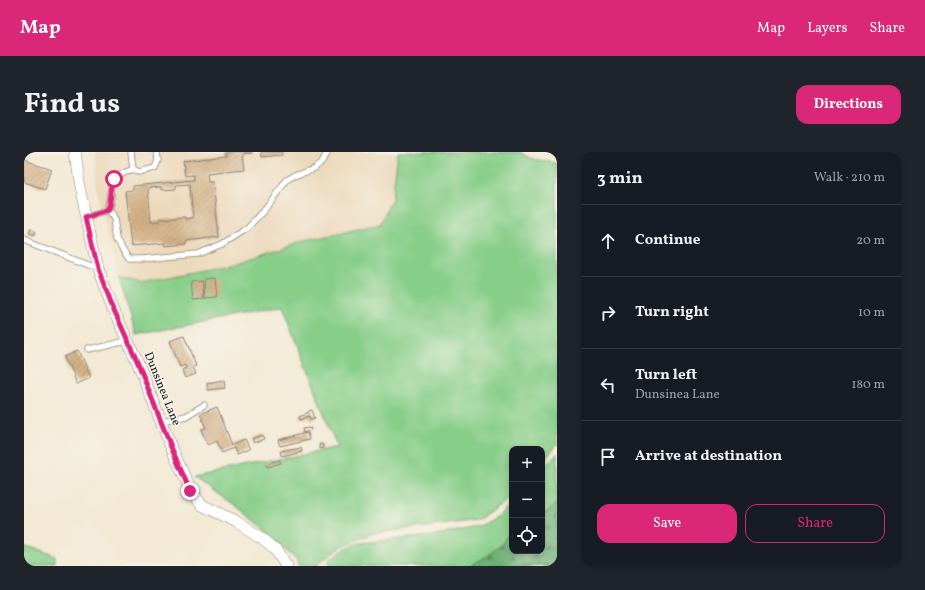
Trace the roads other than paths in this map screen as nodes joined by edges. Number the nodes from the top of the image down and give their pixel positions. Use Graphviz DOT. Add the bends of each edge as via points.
graph roads {
  1 [pos="75,152"];
  2 [pos="131,152"];
  3 [pos="157,152"];
  4 [pos="328,152"];
  5 [pos="133,169"];
  6 [pos="108,210"];
  7 [pos="86,217"];
  8 [pos="24,240"];
  9 [pos="98,269"];
  10 [pos="127,341"];
  11 [pos="87,350"];
  12 [pos="204,405"];
  13 [pos="161,422"];
  14 [pos="286,566"];
  1 -- 7 [label="street, Dunsinea Lane"];
  2 -- 5 [label="lane"];
  3 -- 5 [label="lane" via="155,168 139,172"];
  4 -- 6 [label="lane" via="322,162 314,168 288,180 247,228 222,244 198,254 129,259 117,238 114,219"];
  5 -- 6 [label="lane" via="114,179"];
  6 -- 7 [label="lane"];
  7 -- 9 [label="street, Dunsinea Lane"];
  8 -- 9 [label="lane"];
  9 -- 10 [label="street, Dunsinea Lane"];
  10 -- 11 [label="lane"];
  10 -- 13 [label="street, Dunsinea Lane"];
  12 -- 13 [label="lane" via="186,416"];
  13 -- 14 [label="street, Dunsinea Lane" via="190,491 202,505 262,538 275,549"];
}
